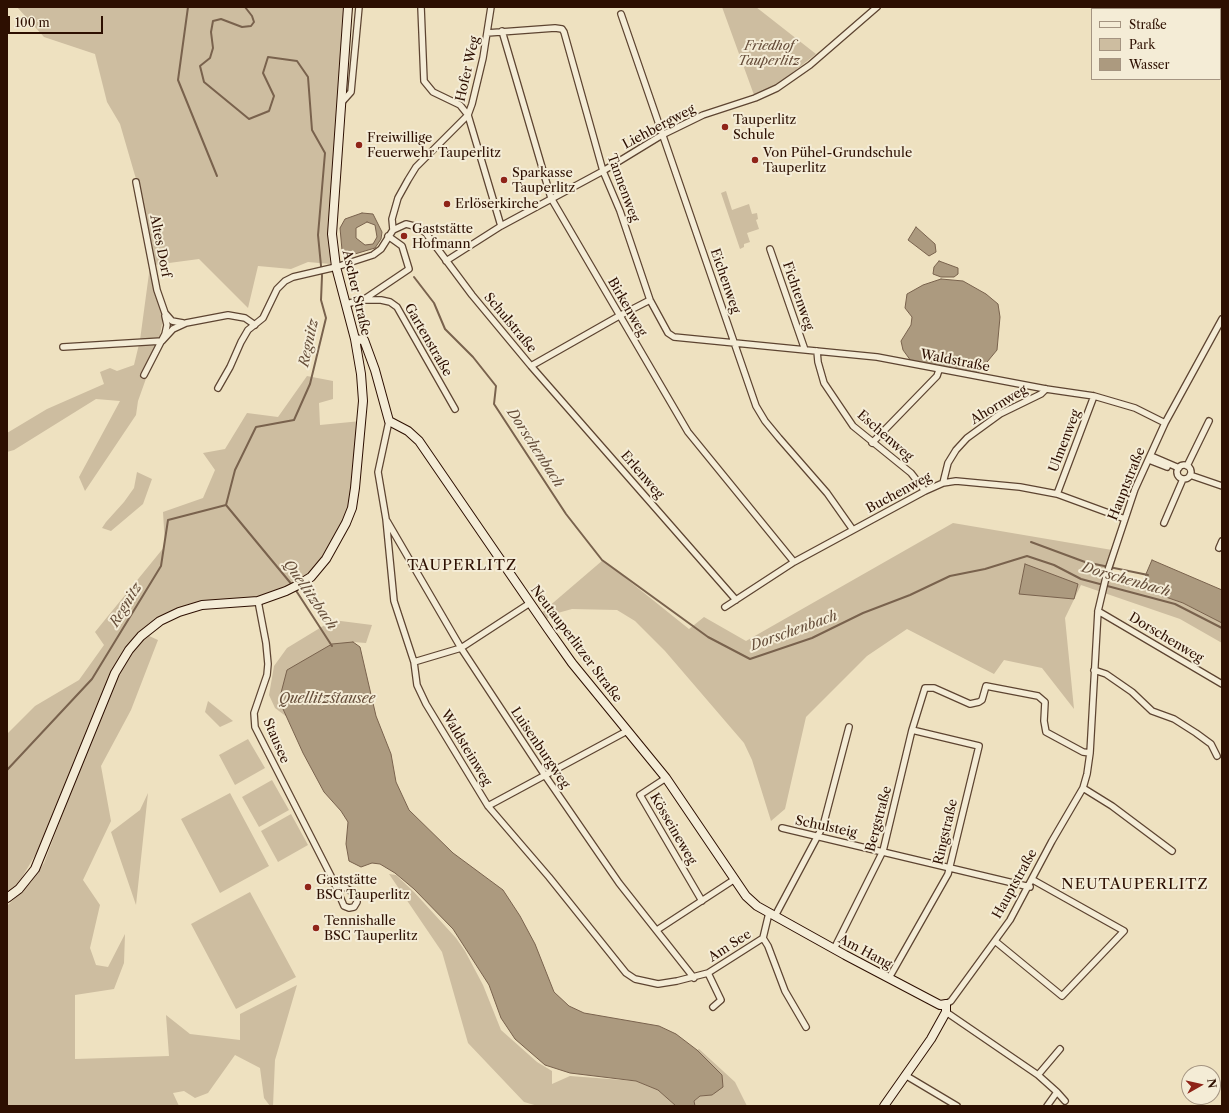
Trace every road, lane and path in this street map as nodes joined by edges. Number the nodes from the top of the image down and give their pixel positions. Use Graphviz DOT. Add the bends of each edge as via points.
graph roads {
  1 [pos="348,7"];
  2 [pos="359,7"];
  3 [pos="420,7"];
  4 [pos="491,7"];
  5 [pos="877,7"];
  6 [pos="621,14"];
  7 [pos="502,31"];
  8 [pos="487,33"];
  9 [pos="342,102"];
  10 [pos="468,115"];
  11 [pos="662,135"];
  12 [pos="603,170"];
  13 [pos="136,182"];
  14 [pos="552,198"];
  15 [pos="501,226"];
  16 [pos="393,230"];
  17 [pos="388,236"];
  18 [pos="770,249"];
  19 [pos="446,261"];
  20 [pos="336,267"];
  21 [pos="362,300"];
  22 [pos="650,300"];
  23 [pos="346,304"];
  24 [pos="165,313"];
  25 [pos="619,316"];
  26 [pos="1222,319"];
  27 [pos="186,323"];
  28 [pos="255,325"];
  29 [pos="355,339"];
  30 [pos="162,341"];
  31 [pos="736,344"];
  32 [pos="63,346"];
  33 [pos="805,350"];
  34 [pos="817,351"];
  35 [pos="531,366"];
  36 [pos="939,370"];
  37 [pos="144,375"];
  38 [pos="218,388"];
  39 [pos="1046,389"];
  40 [pos="1094,396"];
  41 [pos="455,409"];
  42 [pos="389,420"];
  43 [pos="1209,421"];
  44 [pos="1165,423"];
  45 [pos="872,443"];
  46 [pos="1150,458"];
  47 [pos="1187,466"];
  48 [pos="1178,470"];
  49 [pos="1190,475"];
  50 [pos="1183,479"];
  51 [pos="943,483"];
  52 [pos="1222,486"];
  53 [pos="925,491"];
  54 [pos="1057,494"];
  55 [pos="386,519"];
  56 [pos="1125,519"];
  57 [pos="1164,523"];
  58 [pos="853,530"];
  59 [pos="1222,541"];
  60 [pos="1219,548"];
  61 [pos="794,562"];
  62 [pos="736,600"];
  63 [pos="258,601"];
  64 [pos="530,603"];
  65 [pos="725,607"];
  66 [pos="1098,611"];
  67 [pos="461,648"];
  68 [pos="414,662"];
  69 [pos="1094,670"];
  70 [pos="1222,684"];
  71 [pos="849,727"];
  72 [pos="627,730"];
  73 [pos="912,730"];
  74 [pos="1090,753"];
  75 [pos="1217,756"];
  76 [pos="544,774"];
  77 [pos="666,778"];
  78 [pos="1083,788"];
  79 [pos="488,806"];
  80 [pos="782,828"];
  81 [pos="818,836"];
  82 [pos="884,851"];
  83 [pos="1172,851"];
  84 [pos="949,867"];
  85 [pos="735,879"];
  86 [pos="333,880"];
  87 [pos="1033,880"];
  88 [pos="1030,886"];
  89 [pos="7,898"];
  90 [pos="702,901"];
  91 [pos="772,915"];
  92 [pos="657,930"];
  93 [pos="763,938"];
  94 [pos="995,941"];
  95 [pos="834,948"];
  96 [pos="708,973"];
  97 [pos="694,978"];
  98 [pos="889,978"];
  99 [pos="713,1007"];
  100 [pos="946,1008"];
  101 [pos="806,1027"];
  102 [pos="1060,1049"];
  103 [pos="906,1075"];
  104 [pos="1038,1075"];
  105 [pos="1057,1092"];
  106 [pos="1065,1101"];
  107 [pos="884,1106"];
  108 [pos="957,1106"];
  109 [pos="1047,1106"];
  1 -- 9 [label="street, Ascher Straße"];
  2 -- 9 [label="street" via="352,92"];
  3 -- 10 [label="street" via="424,81 433,92 460,105"];
  4 -- 8 [label="street, Hofer Weg"];
  5 -- 11 [label="street, Liehbergweg" via="810,65 777,88 703,115"];
  6 -- 11 [label="street, Eichenweg"];
  7 -- 8 [label="street, Tannenweg"];
  7 -- 12 [label="street, Tannenweg" via="562,29"];
  7 -- 14 [label="street, Birkenweg"];
  8 -- 10 [label="street, Hofer Weg" via="478,86"];
  9 -- 20 [label="street, Ascher Straße" via="332,234"];
  10 -- 15 [label="street"];
  10 -- 16 [label="street, Hofer Weg" via="416,167 398,198 392,219"];
  11 -- 12 [label="street, Liehbergweg"];
  11 -- 31 [label="street, Eichenweg"];
  12 -- 14 [label="street, Liehbergweg"];
  12 -- 22 [label="street, Tannenweg" via="620,210"];
  13 -- 24 [label="street, Altes Dorf" via="157,290"];
  14 -- 15 [label="street, Liehbergweg"];
  14 -- 25 [label="street, Birkenweg"];
  15 -- 19 [label="street, Liehbergweg"];
  16 -- 17 [label="street"];
  16 -- 19 [label="street, Schulstraße" via="406,224 414,226 424,232"];
  17 -- 20 [label="street" via="381,249 373,255"];
  17 -- 21 [label="street" via="402,246 409,269"];
  18 -- 33 [label="street, Fichtenweg"];
  19 -- 35 [label="street, Schulstraße"];
  20 -- 23 [label="street, Ascher Straße"];
  20 -- 28 [label="street" via="285,281 277,289 263,318"];
  21 -- 23 [label="street, Gartenstraße"];
  21 -- 41 [label="street, Gartenstraße" via="390,302 397,307"];
  22 -- 25 [label="street, Schulstraße"];
  22 -- 31 [label="street, Tannenweg" via="668,332 674,337"];
  23 -- 29 [label="street, Ascher Straße"];
  24 -- 27 [label="street" via="172,321"];
  24 -- 30 [label="street, Altes Dorf" via="167,325"];
  25 -- 35 [label="street, Schulstraße"];
  25 -- 61 [label="street, Birkenweg" via="688,432"];
  26 -- 44 [label="street, Hauptstraße"];
  27 -- 28 [label="street, Altes Dorf" via="228,315 245,318"];
  27 -- 30 [label="street, Altes Dorf" via="173,329"];
  28 -- 38 [label="street" via="248,330"];
  29 -- 42 [label="street" via="364,340"];
  29 -- 63 [label="street, Ascher Straße" via="363,401 352,508 337,542 311,577 286,591"];
  30 -- 32 [label="street"];
  30 -- 37 [label="street, Altes Dorf"];
  31 -- 33 [label="street, Waldstraße"];
  31 -- 58 [label="street, Eichenweg" via="756,406 765,421 827,492"];
  33 -- 34 [label="street, Waldstraße"];
  34 -- 36 [label="street, Waldstraße" via="877,357"];
  34 -- 45 [label="street, Eschenweg" via="824,383 853,426"];
  35 -- 62 [label="street, Erlenweg"];
  36 -- 39 [label="street, Waldstraße"];
  36 -- 45 [label="street"];
  39 -- 40 [label="street, Waldstraße"];
  39 -- 51 [label="street, Ahornweg" via="1041,394 1020,402 1000,414 967,438 948,463"];
  40 -- 44 [label="street, Waldstraße" via="1135,408"];
  40 -- 54 [label="street, Ulmenweg"];
  42 -- 55 [label="street, Waldsteinweg" via="378,472"];
  42 -- 64 [label="street, Neutauperlitzer Straße" via="419,441"];
  43 -- 47 [label="street"];
  44 -- 46 [label="street, Hauptstraße"];
  45 -- 53 [label="street, Eschenweg" via="911,473"];
  46 -- 48 [label="street"];
  46 -- 56 [label="street, Hauptstraße"];
  47 -- 48 [label="street"];
  47 -- 49 [label="street"];
  48 -- 50 [label="street" via="1179,476"];
  49 -- 50 [label="street"];
  49 -- 52 [label="street"];
  50 -- 57 [label="street"];
  51 -- 53 [label="street, Buchenweg"];
  51 -- 54 [label="street, Buchenweg" via="986,483"];
  53 -- 58 [label="street, Buchenweg"];
  54 -- 56 [label="street, Buchenweg"];
  55 -- 67 [label="street, Luisenburgweg"];
  55 -- 68 [label="street, Waldsteinweg" via="394,601"];
  56 -- 66 [label="street, Hauptstraße" via="1107,573"];
  58 -- 61 [label="street, Buchenweg"];
  59 -- 60 [label="street"];
  61 -- 62 [label="street, Buchenweg"];
  62 -- 65 [label="street, Buchenweg"];
  63 -- 86 [label="street, Stausee" via="268,664 267,675 254,713 255,727"];
  63 -- 89 [label="street, Ascher Straße" via="202,605 179,612 160,621 129,650 115,673 35,869 19,889"];
  64 -- 67 [label="street"];
  64 -- 72 [label="street, Neutauperlitzer Straße" via="572,663"];
  66 -- 69 [label="street, Hauptstraße"];
  66 -- 70 [label="street, Dorschenweg"];
  67 -- 68 [label="street"];
  67 -- 76 [label="street, Luisenburgweg"];
  68 -- 79 [label="street, Waldsteinweg" via="417,685 426,704"];
  69 -- 74 [label="street, Hauptstraße"];
  69 -- 75 [label="street" via="1119,682 1152,711 1174,719 1196,733 1211,744"];
  71 -- 81 [label="street, Am See" via="823,826"];
  72 -- 76 [label="street"];
  72 -- 77 [label="street, Neutauperlitzer Straße"];
  73 -- 74 [label="street, Bergstraße" via="925,688 934,688 970,704 982,700 986,686 1038,696 1045,702 1046,732 1083,752"];
  73 -- 82 [label="street, Bergstraße"];
  73 -- 84 [label="street, Ringstraße" via="978,746"];
  74 -- 78 [label="street, Hauptstraße"];
  76 -- 79 [label="street"];
  76 -- 92 [label="street, Luisenburgweg" via="619,883"];
  77 -- 85 [label="street, Neutauperlitzer Straße"];
  77 -- 90 [label="street, Kösseineweg" via="640,795"];
  78 -- 83 [label="street" via="1112,806"];
  78 -- 87 [label="street, Hauptstraße"];
  79 -- 97 [label="street, Waldsteinweg" via="626,974 635,979 658,984"];
  80 -- 81 [label="street, Schulsteig"];
  81 -- 82 [label="street, Schulsteig"];
  81 -- 91 [label="street, Am See"];
  82 -- 84 [label="street, Schulsteig"];
  82 -- 95 [label="street, Bergstraße"];
  84 -- 88 [label="street, Schulsteig"];
  84 -- 98 [label="street, Ringstraße" via="948,874"];
  85 -- 90 [label="street"];
  85 -- 91 [label="street, Neutauperlitzer Straße" via="746,896"];
  86 -- 86 [label="street, Stausee" via="344,906 354,906 357,895"];
  87 -- 88 [label="street, Hauptstraße"];
  87 -- 94 [label="street" via="1124,931 1062,996"];
  88 -- 94 [label="street, Hauptstraße"];
  90 -- 92 [label="street"];
  91 -- 93 [label="street, Am See"];
  91 -- 95 [label="street, Am Hang"];
  92 -- 97 [label="street, Luisenburgweg"];
  93 -- 96 [label="street, Am See"];
  93 -- 101 [label="street" via="785,991"];
  94 -- 100 [label="street, Hauptstraße"];
  95 -- 98 [label="street, Am Hang"];
  96 -- 97 [label="street, Am See"];
  96 -- 99 [label="street, Am See" via="721,1000"];
  98 -- 100 [label="street, Am Hang"];
  100 -- 103 [label="street, Hauptstraße" via="931,1039"];
  100 -- 104 [label="street"];
  102 -- 104 [label="street"];
  103 -- 107 [label="street, Hauptstraße"];
  103 -- 108 [label="street"];
  104 -- 105 [label="street"];
  105 -- 106 [label="street"];
  105 -- 109 [label="street"];
}
